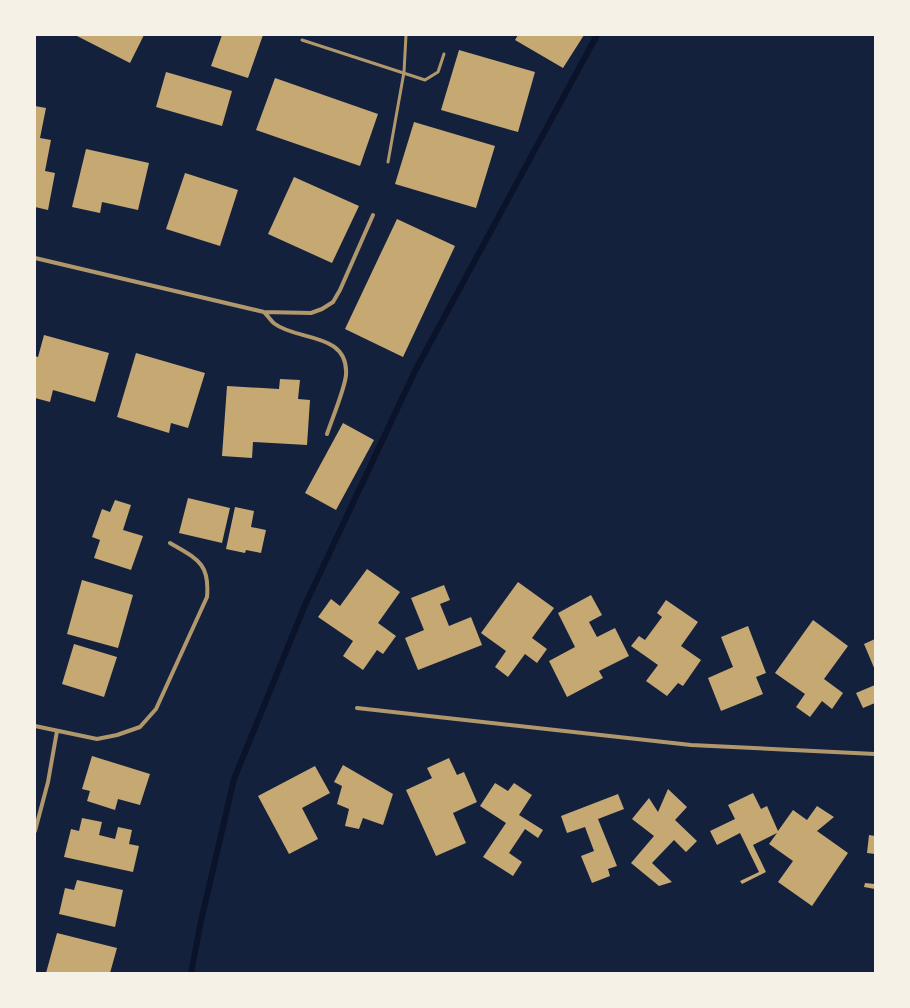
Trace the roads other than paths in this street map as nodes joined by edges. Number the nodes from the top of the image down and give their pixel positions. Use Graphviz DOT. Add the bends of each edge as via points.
graph roads {
  1 [pos="406,35"];
  2 [pos="302,40"];
  3 [pos="444,54"];
  4 [pos="404,72"];
  5 [pos="388,162"];
  6 [pos="373,215"];
  7 [pos="35,258"];
  8 [pos="264,312"];
  9 [pos="327,434"];
  10 [pos="170,543"];
  11 [pos="357,708"];
  12 [pos="35,726"];
  13 [pos="57,731"];
  14 [pos="875,754"];
  15 [pos="35,831"];
  1 -- 4 [label="lane"];
  2 -- 4 [label="lane"];
  3 -- 4 [label="lane" via="438,72 432,77 425,80"];
  4 -- 5 [label="lane"];
  6 -- 8 [label="street" via="333,302 311,312"];
  7 -- 8 [label="street"];
  8 -- 9 [label="street" via="275,324 292,332 324,340 338,350 345,360 346,375"];
  10 -- 13 [label="street" via="194,556 204,567 209,580 207,597 156,709 140,727 117,735 97,739"];
  11 -- 14 [label="street" via="691,745"];
  12 -- 13 [label="street"];
  13 -- 15 [label="street" via="48,782"];
}
